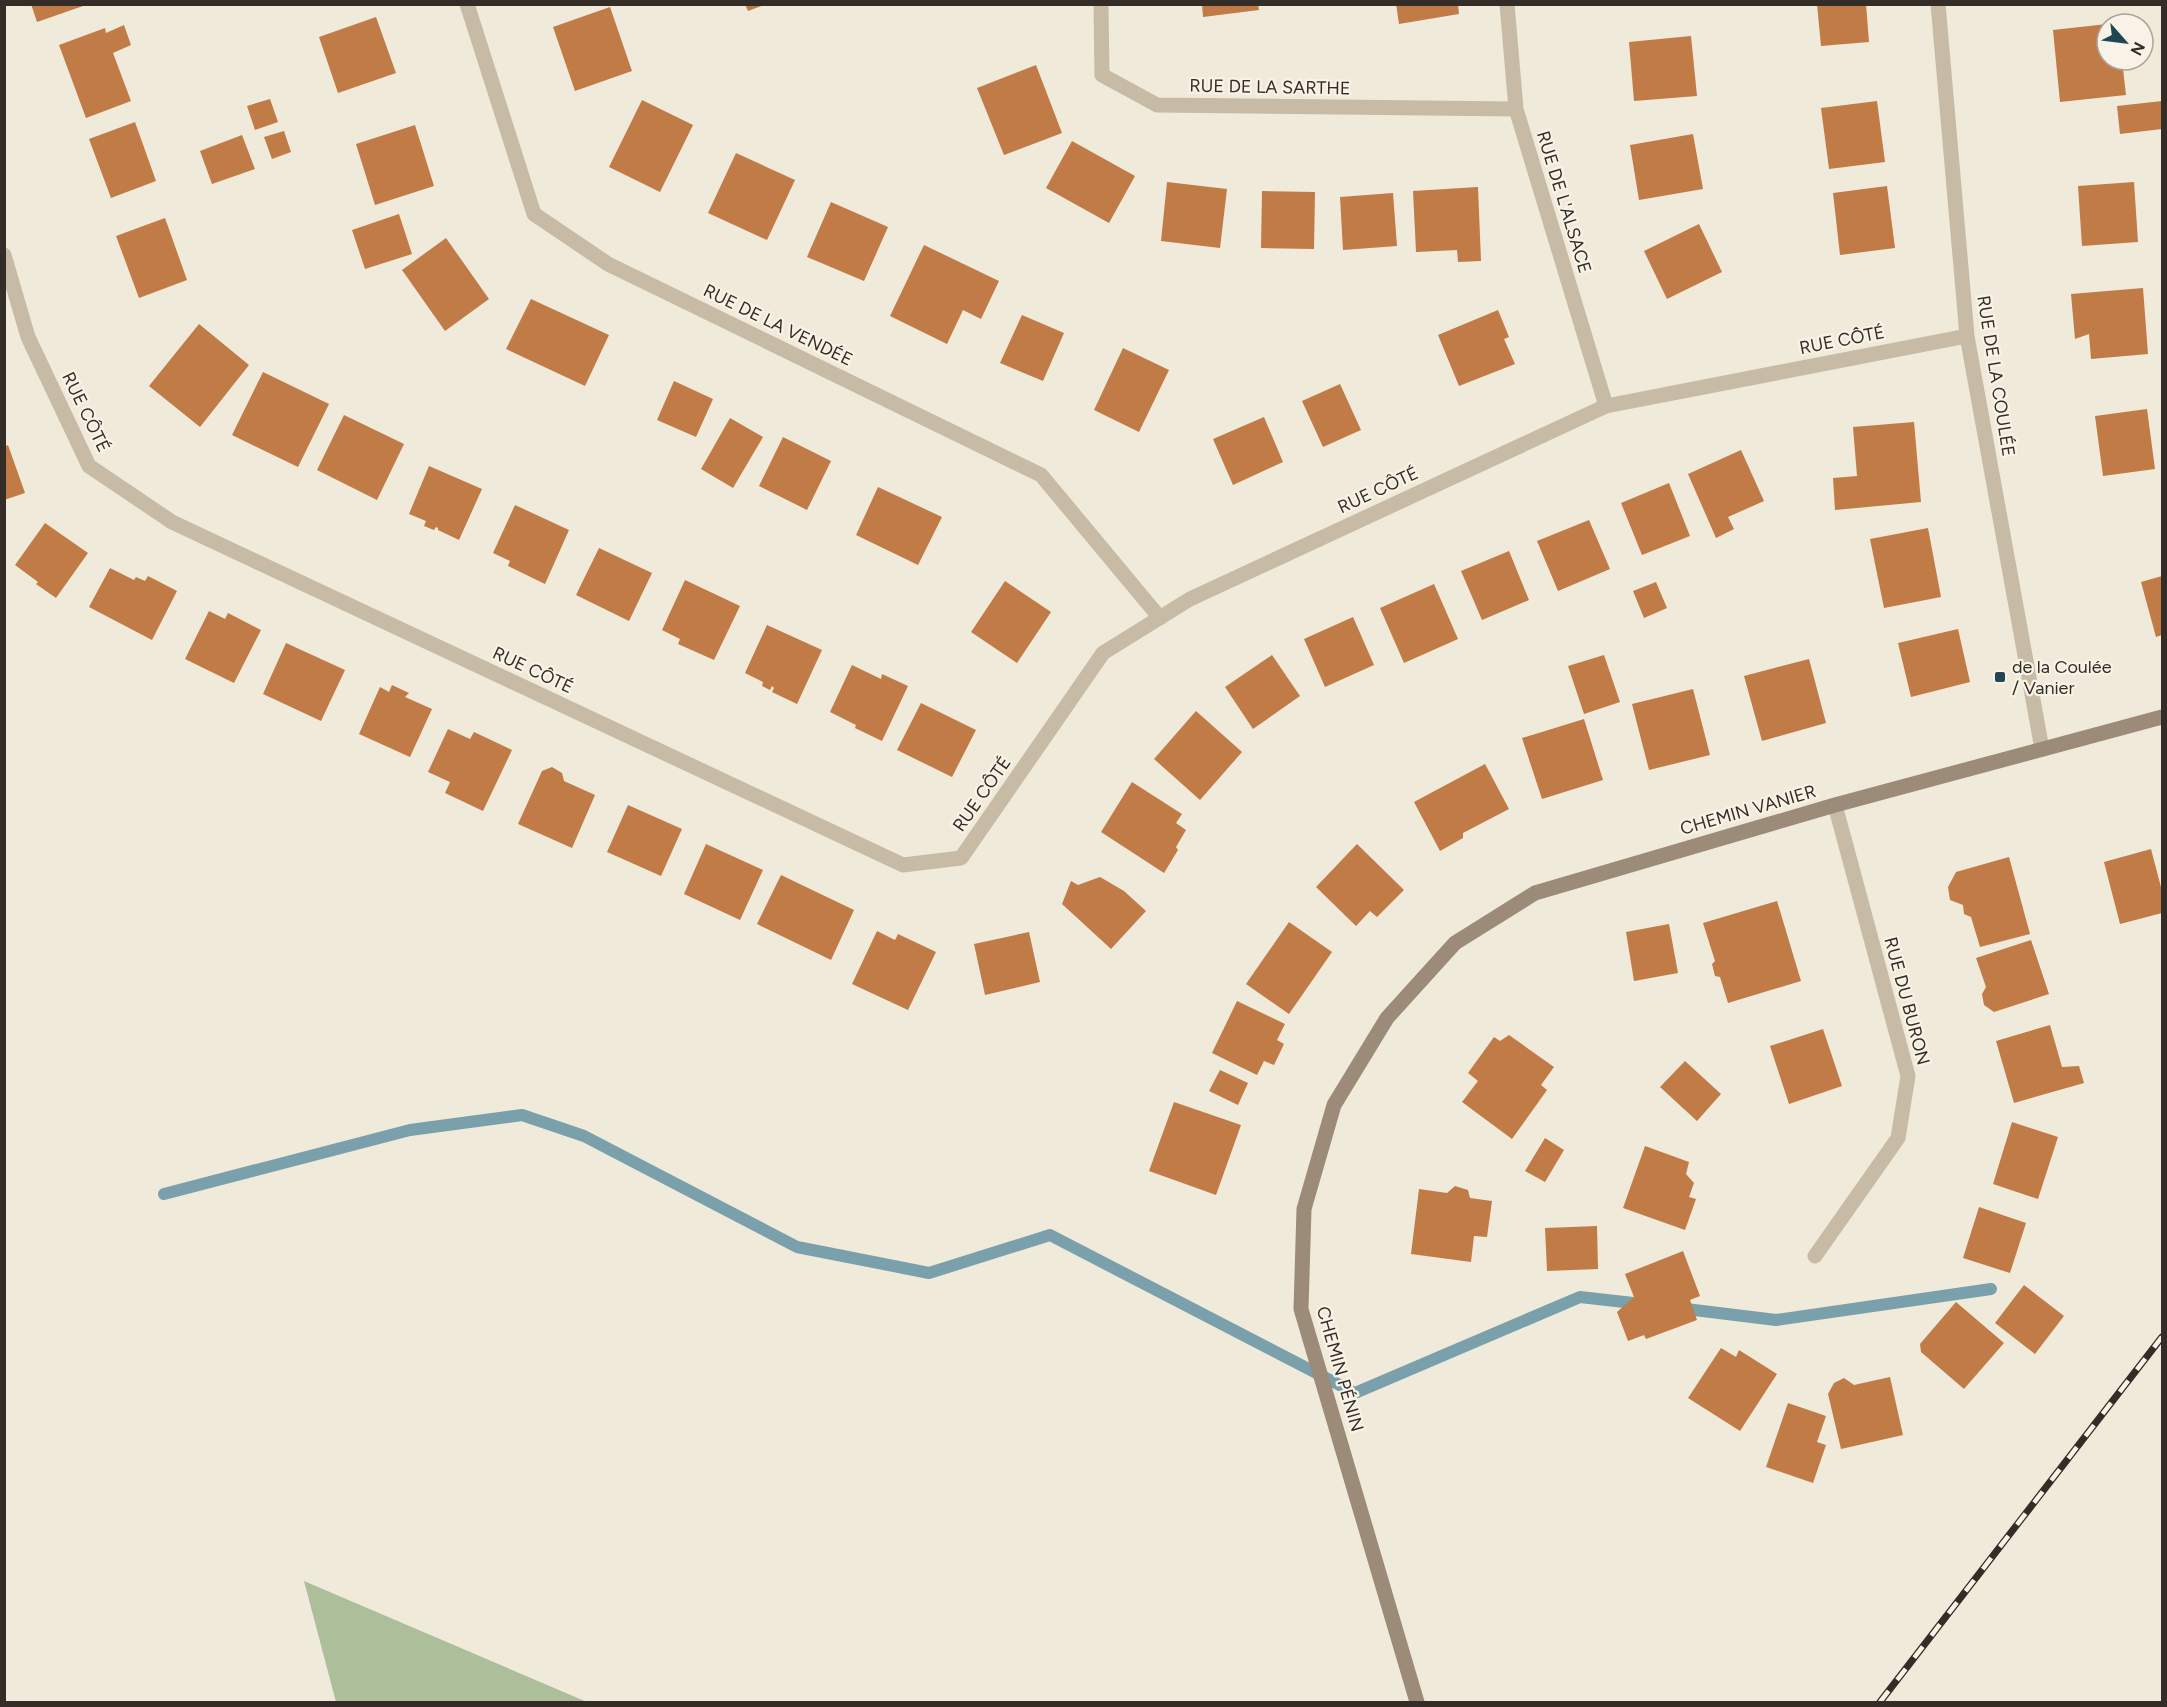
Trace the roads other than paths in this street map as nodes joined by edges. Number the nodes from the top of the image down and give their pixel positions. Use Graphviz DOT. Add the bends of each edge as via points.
graph roads {
  1 [pos="467,4"];
  2 [pos="1101,4"];
  3 [pos="1507,4"];
  4 [pos="1938,4"];
  5 [pos="1516,109"];
  6 [pos="4,255"];
  7 [pos="1967,336"];
  8 [pos="1606,406"];
  9 [pos="1160,618"];
  10 [pos="2163,717"];
  11 [pos="2042,749"];
  12 [pos="1835,805"];
  13 [pos="1387,1018"];
  14 [pos="1815,1256"];
  15 [pos="1417,1702"];
  1 -- 9 [label="street, RUE DE LA VENDÉE" via="534,214 608,264 1041,475"];
  2 -- 5 [label="street, RUE DE LA SARTHE" via="1102,75 1157,105"];
  3 -- 5 [label="street, RUE DE L'ALSACE"];
  4 -- 7 [label="street, RUE DE LA COULÉE"];
  5 -- 8 [label="street, RUE DE L'ALSACE"];
  6 -- 9 [label="street, RUE CÔTÉ" via="28,337 89,466 172,522 903,865 961,858 1103,653"];
  7 -- 8 [label="street, RUE CÔTÉ"];
  7 -- 11 [label="street, RUE DE LA COULÉE"];
  8 -- 9 [label="street, RUE CÔTÉ" via="1190,599"];
  10 -- 11 [label="street, CHEMIN VANIER"];
  11 -- 12 [label="street, CHEMIN VANIER"];
  12 -- 13 [label="street, CHEMIN VANIER" via="1536,893 1455,943"];
  12 -- 14 [label="street, RUE DU BURON" via="1908,1076 1898,1137"];
  13 -- 15 [label="street, CHEMIN PÉNIN" via="1334,1105 1304,1209 1301,1310"];
}
